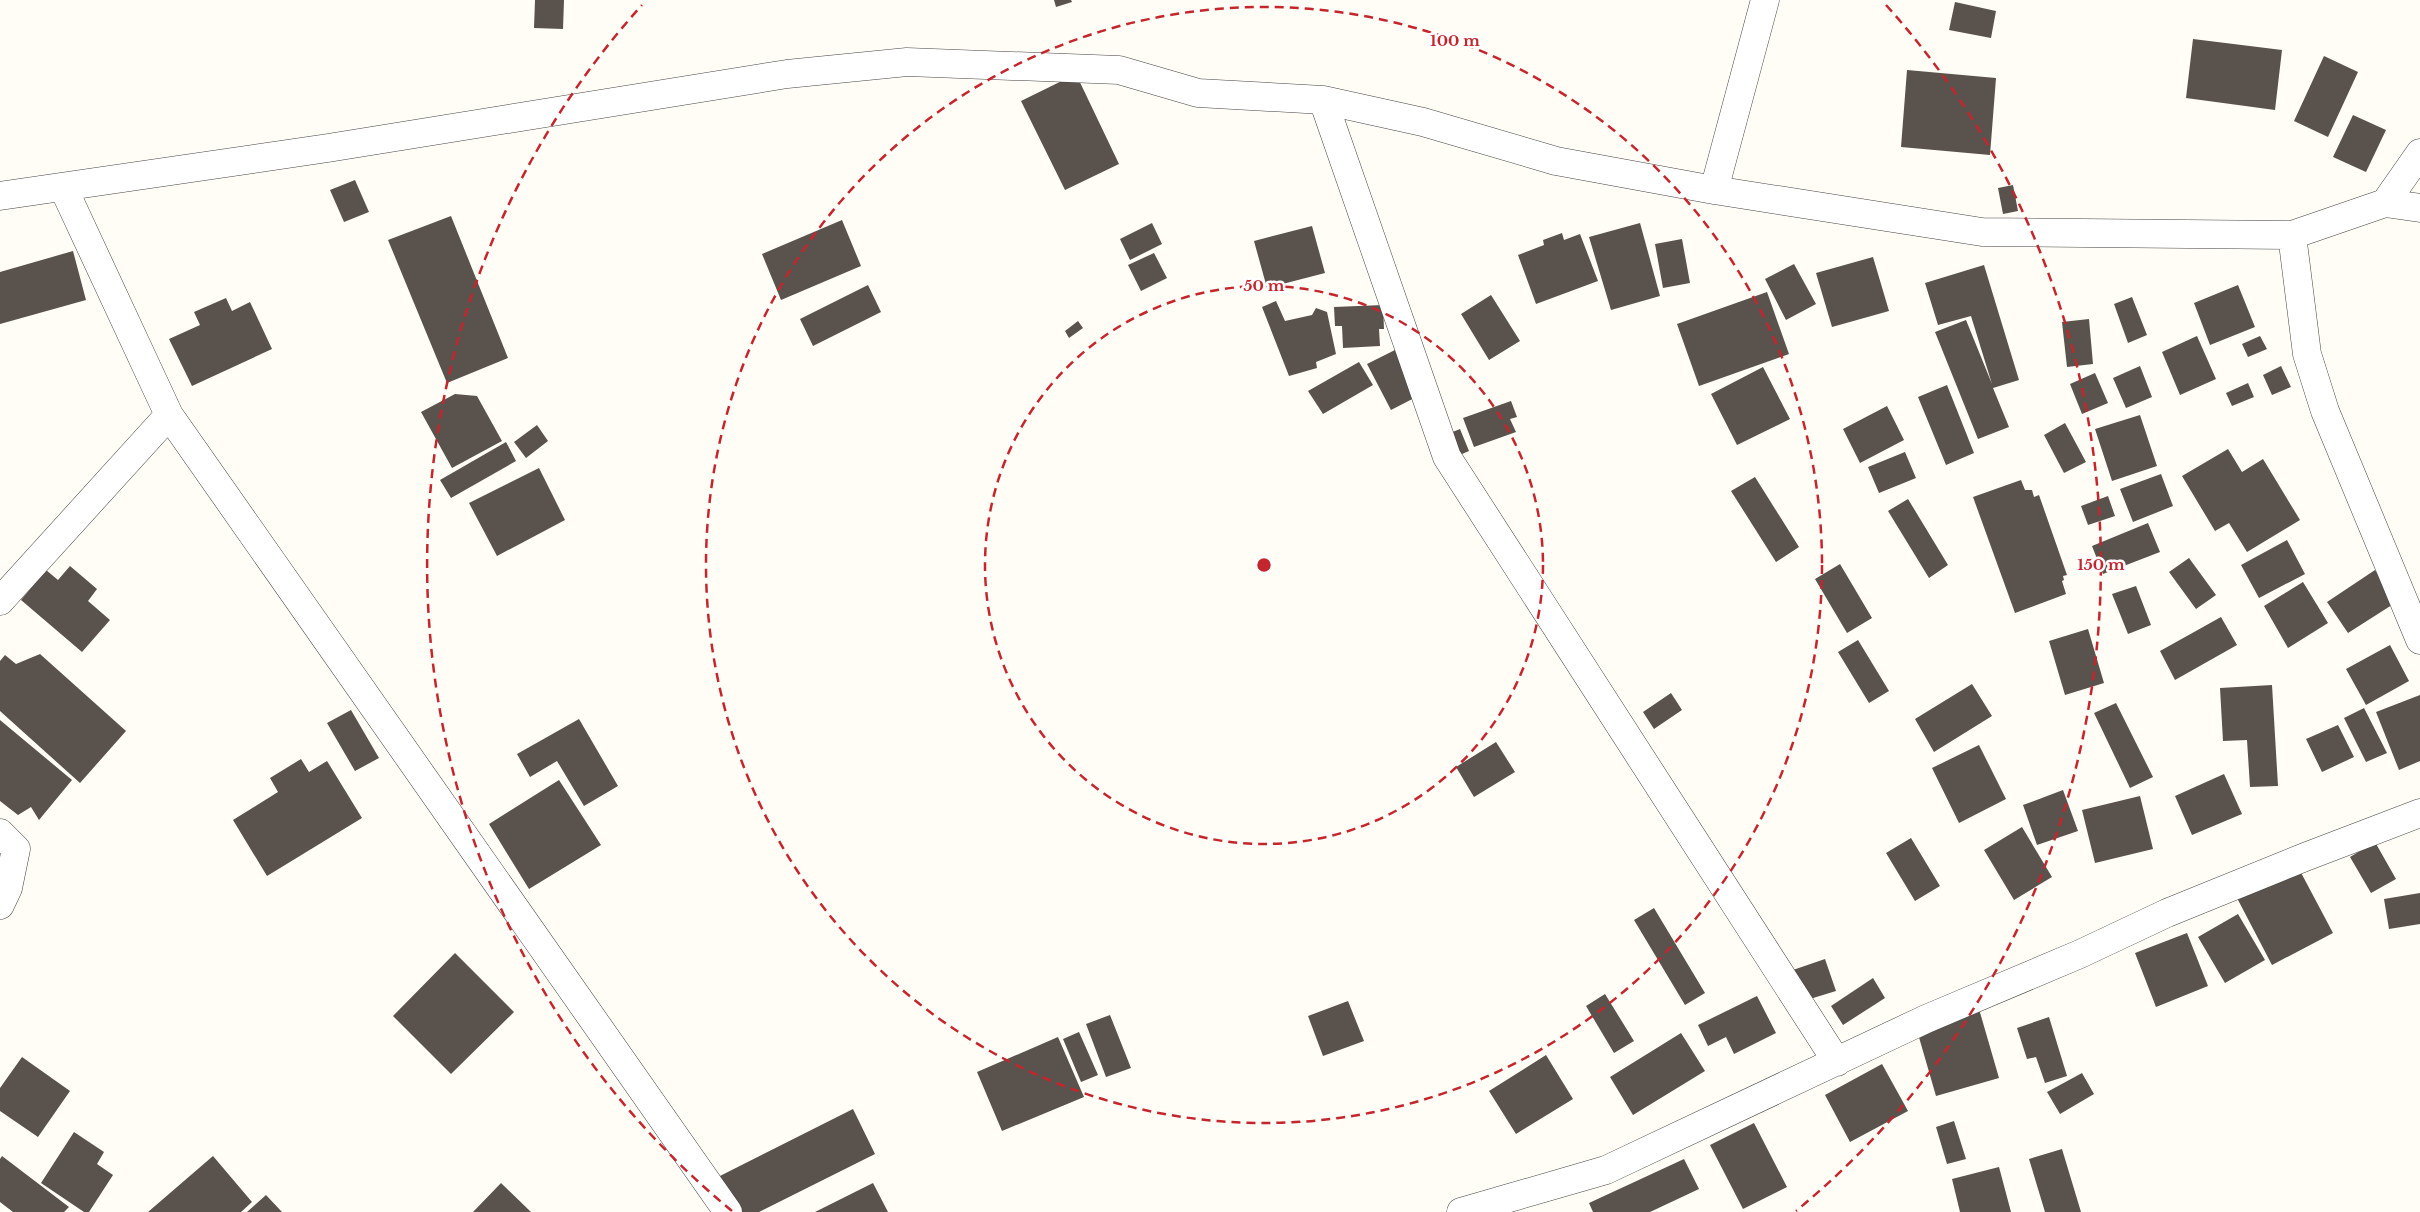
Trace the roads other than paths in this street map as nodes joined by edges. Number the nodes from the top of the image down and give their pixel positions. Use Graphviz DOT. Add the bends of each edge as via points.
graph roads {
  1 [pos="1765,0"];
  2 [pos="1323,100"];
  3 [pos="2420,153"];
  4 [pos="63,187"];
  5 [pos="1714,190"];
  6 [pos="0,196"];
  7 [pos="2385,203"];
  8 [pos="2420,208"];
  9 [pos="2292,235"];
  10 [pos="169,415"];
  11 [pos="0,600"];
  12 [pos="2420,640"];
  13 [pos="2420,813"];
  14 [pos="0,833"];
  15 [pos="0,905"];
  16 [pos="1837,1062"];
  17 [pos="728,1212"];
  18 [pos="1461,1212"];
  1 -- 5 [label="street"];
  2 -- 4 [label="street" via="1198,93 1119,70 907,62 787,74"];
  2 -- 5 [label="street" via="1423,122 1556,161"];
  2 -- 16 [label="street" via="1447,457"];
  3 -- 7 [label="street"];
  4 -- 6 [label="street"];
  4 -- 10 [label="street"];
  5 -- 9 [label="street" via="1982,232"];
  7 -- 8 [label="street"];
  7 -- 9 [label="street"];
  9 -- 12 [label="street" via="2307,354 2325,412"];
  10 -- 11 [label="street"];
  10 -- 17 [label="street"];
  13 -- 16 [label="street" via="2168,913 1926,1019"];
  14 -- 15 [label="street" via="16,849 8,888"];
  16 -- 18 [label="street" via="1606,1170"];
}
